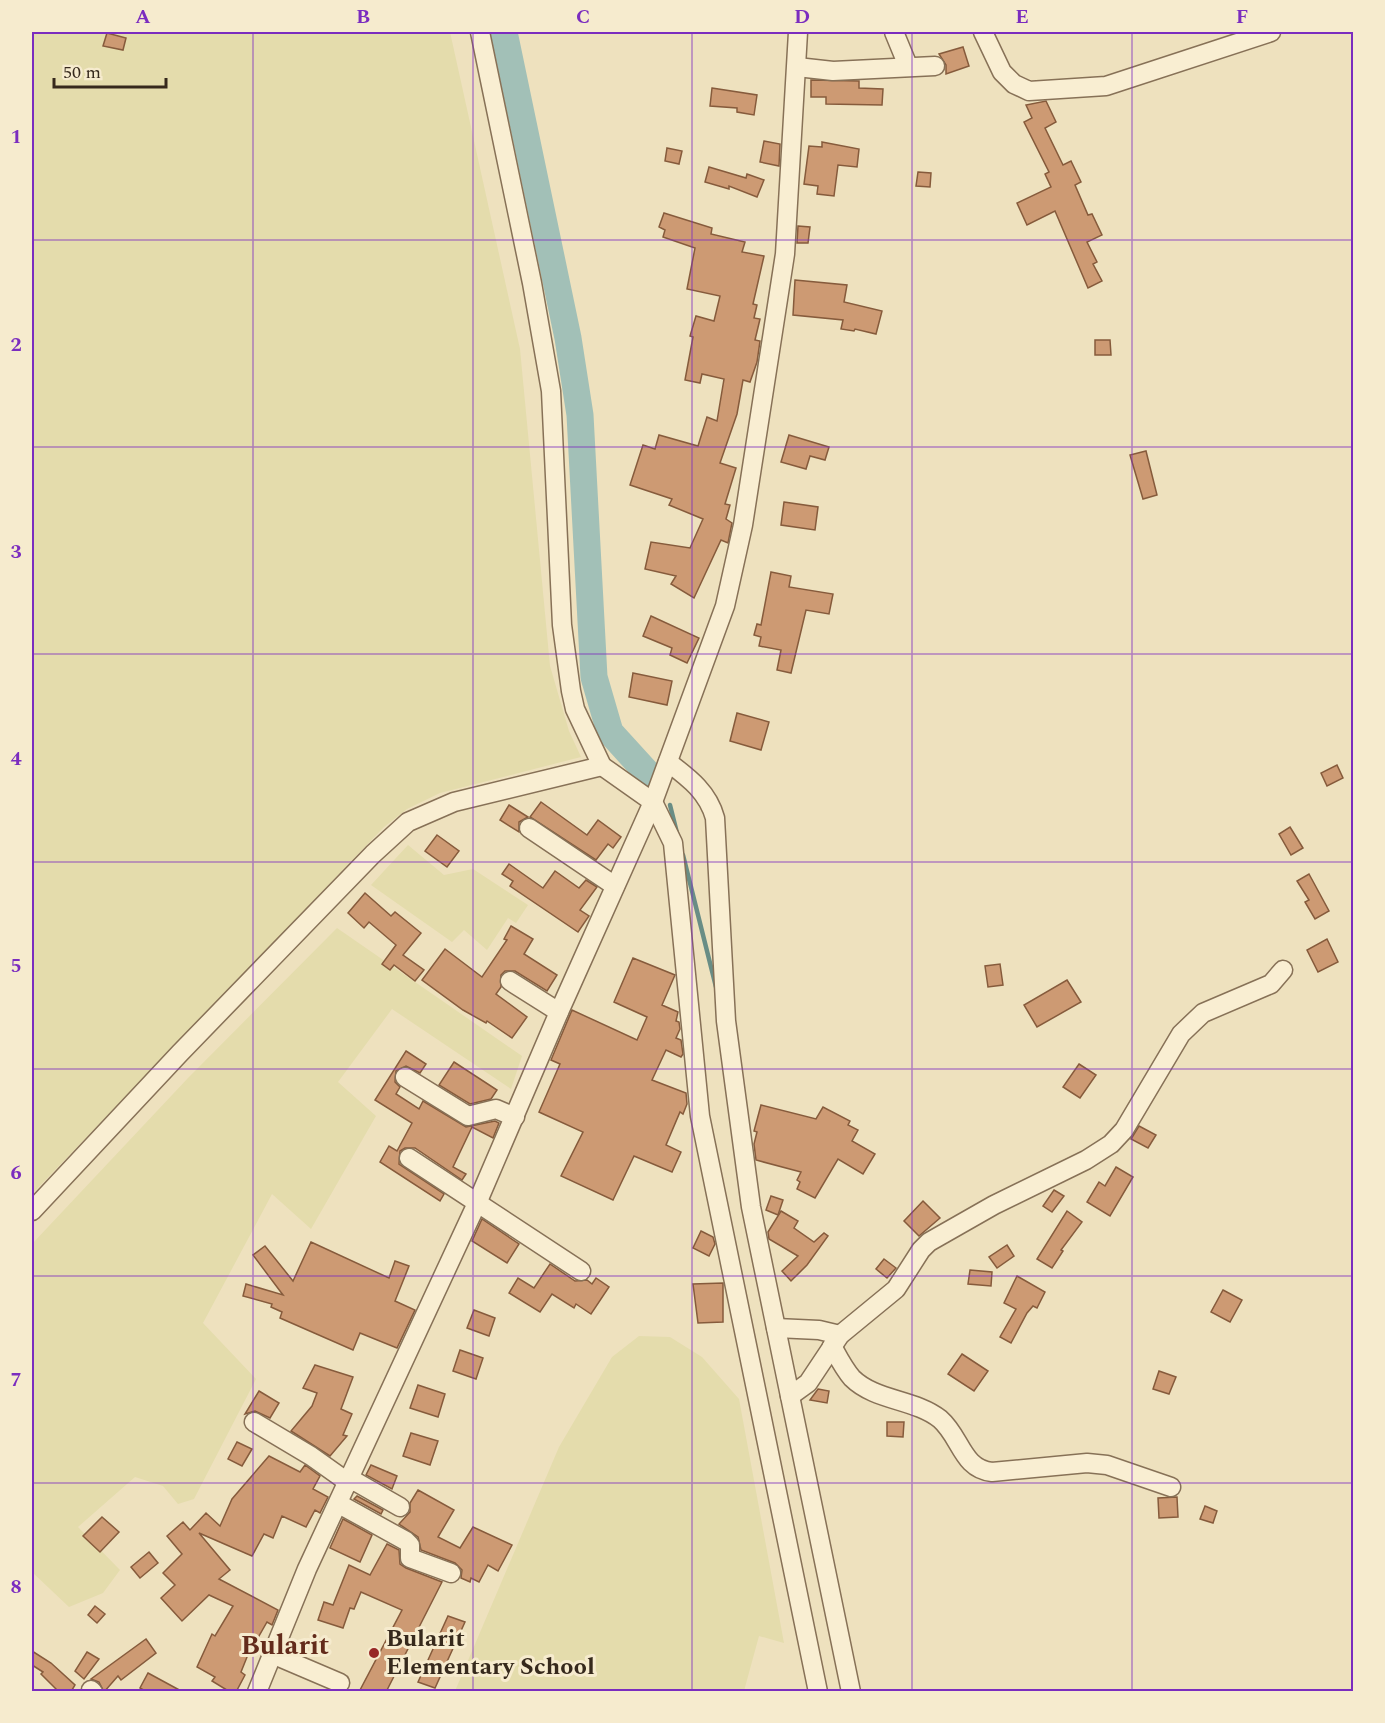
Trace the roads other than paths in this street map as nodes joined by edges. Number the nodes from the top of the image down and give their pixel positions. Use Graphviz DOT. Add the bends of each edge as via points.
graph roads {
  1 [pos="480,32"];
  2 [pos="798,32"];
  3 [pos="894,32"];
  4 [pos="983,32"];
  5 [pos="1271,32"];
  6 [pos="908,66"];
  7 [pos="935,66"];
  8 [pos="796,67"];
  9 [pos="668,762"];
  10 [pos="602,766"];
  11 [pos="653,802"];
  12 [pos="529,828"];
  13 [pos="615,886"];
  14 [pos="1283,970"];
  15 [pos="510,981"];
  16 [pos="559,1012"];
  17 [pos="405,1077"];
  18 [pos="515,1117"];
  19 [pos="409,1158"];
  20 [pos="478,1201"];
  21 [pos="32,1211"];
  22 [pos="581,1271"];
  23 [pos="776,1328"];
  24 [pos="836,1341"];
  25 [pos="790,1396"];
  26 [pos="254,1422"];
  27 [pos="350,1481"];
  28 [pos="1171,1487"];
  29 [pos="339,1504"];
  30 [pos="400,1507"];
  31 [pos="451,1573"];
  32 [pos="272,1654"];
  33 [pos="340,1683"];
  34 [pos="257,1692"];
  35 [pos="818,1692"];
  36 [pos="851,1692"];
  1 -- 10 [label="street" via="552,391 567,669 575,709"];
  2 -- 8 [label="street"];
  3 -- 6 [label="street"];
  4 -- 5 [label="street" via="1002,72 1029,91 1106,86"];
  6 -- 7 [label="street"];
  6 -- 8 [label="street" via="841,71"];
  8 -- 9 [label="street" via="785,254 735,570 711,650"];
  9 -- 11 [label="street"];
  9 -- 23 [label="street" via="700,788 715,818 726,1021 751,1207"];
  10 -- 11 [label="street"];
  10 -- 21 [label="street" via="454,801 408,822 357,870"];
  11 -- 13 [label="street"];
  11 -- 35 [label="street" via="672,843 695,1086"];
  12 -- 13 [label="street"];
  13 -- 16 [label="street"];
  14 -- 24 [label="street" via="1271,984 1191,1022 1124,1130 1111,1144 929,1242 889,1297"];
  15 -- 16 [label="street"];
  16 -- 18 [label="street"];
  17 -- 18 [label="street" via="468,1116 496,1109"];
  18 -- 20 [label="street"];
  19 -- 20 [label="street"];
  20 -- 22 [label="street"];
  20 -- 27 [label="street"];
  23 -- 24 [label="street" via="819,1330"];
  23 -- 25 [label="street"];
  24 -- 25 [label="street" via="808,1383"];
  24 -- 28 [label="street" via="851,1377 939,1419 972,1466 980,1471 1087,1463 1107,1465"];
  25 -- 36 [label="street"];
  26 -- 27 [label="street"];
  27 -- 29 [label="street"];
  27 -- 30 [label="street"];
  29 -- 31 [label="street" via="406,1541 410,1558"];
  29 -- 32 [label="street"];
  32 -- 33 [label="street"];
  32 -- 34 [label="street"];
}
